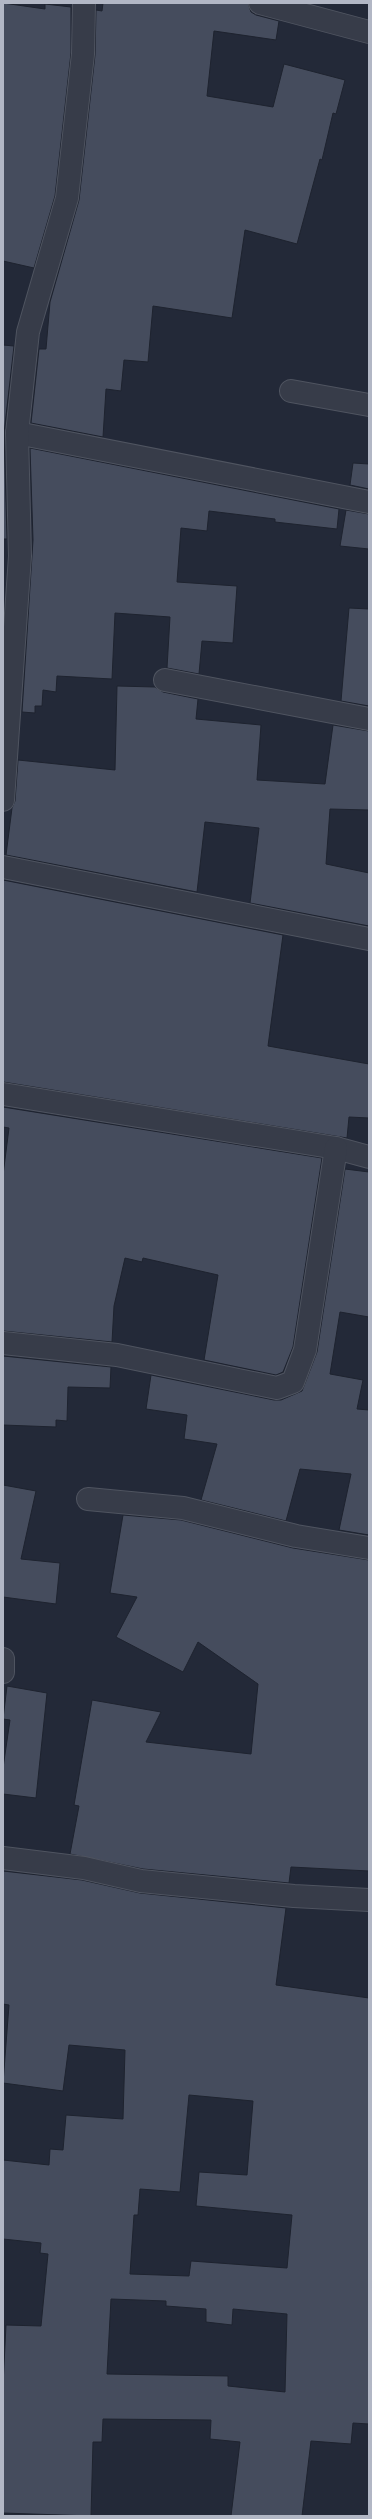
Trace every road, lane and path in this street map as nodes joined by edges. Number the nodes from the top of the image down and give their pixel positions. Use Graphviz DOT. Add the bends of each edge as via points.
graph roads {
  1 [pos="84,3"];
  2 [pos="270,4"];
  3 [pos="369,32"];
  4 [pos="291,391"];
  5 [pos="369,405"];
  6 [pos="17,433"];
  7 [pos="369,502"];
  8 [pos="12,555"];
  9 [pos="165,680"];
  10 [pos="369,719"];
  11 [pos="3,800"];
  12 [pos="3,867"];
  13 [pos="369,939"];
  14 [pos="3,1094"];
  15 [pos="336,1148"];
  16 [pos="369,1157"];
  17 [pos="3,1343"];
  18 [pos="88,1499"];
  19 [pos="369,1548"];
  20 [pos="3,1659"];
  21 [pos="3,1672"];
  22 [pos="3,1858"];
  23 [pos="369,1900"];
  1 -- 6 [label="street" via="83,54 67,198 28,332"];
  2 -- 3 [label="street"];
  4 -- 5 [label="street"];
  6 -- 7 [label="street"];
  6 -- 8 [label="street"];
  8 -- 11 [label="street"];
  9 -- 10 [label="street"];
  12 -- 13 [label="street"];
  14 -- 15 [label="street"];
  15 -- 16 [label="street"];
  15 -- 17 [label="street" via="304,1350 293,1382 277,1388 117,1354"];
  18 -- 19 [label="street" via="183,1508 296,1536"];
  20 -- 21 [label="street"];
  22 -- 23 [label="street" via="84,1868 141,1881 294,1896"];
}
